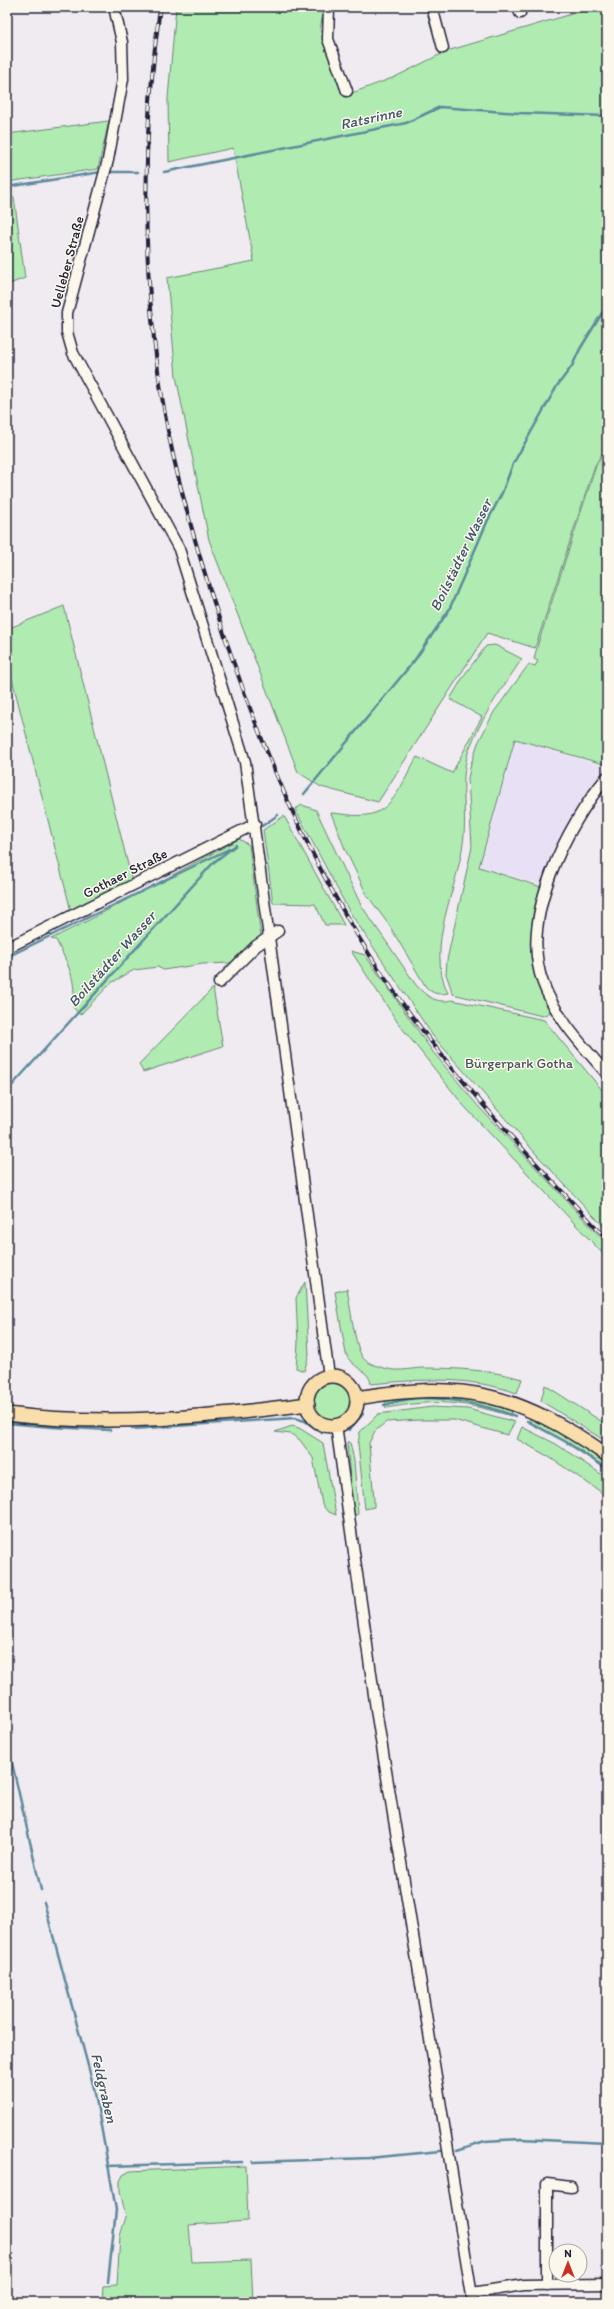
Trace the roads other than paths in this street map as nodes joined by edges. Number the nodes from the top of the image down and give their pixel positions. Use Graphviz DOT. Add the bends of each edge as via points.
graph roads {
  1 [pos="114,7"];
  2 [pos="329,7"];
  3 [pos="432,7"];
  4 [pos="443,48"];
  5 [pos="347,91"];
  6 [pos="607,777"];
  7 [pos="255,824"];
  8 [pos="278,931"];
  9 [pos="270,938"];
  10 [pos="7,948"];
  11 [pos="219,983"];
  12 [pos="607,1074"];
  13 [pos="329,1376"];
  14 [pos="357,1398"];
  15 [pos="308,1404"];
  16 [pos="7,1414"];
  17 [pos="336,1425"];
  18 [pos="607,1455"];
  19 [pos="571,2187"];
  20 [pos="607,2284"];
  21 [pos="547,2285"];
  22 [pos="472,2298"];
  1 -- 7 [label="street, Uelleber Straße" via="122,42 124,67 120,96 107,164 70,299 67,332 73,353 179,549 245,762"];
  2 -- 5 [label="street" via="328,39"];
  3 -- 4 [label="street"];
  6 -- 12 [label="street" via="579,816 560,852 542,906 536,949 539,970 549,997 571,1030"];
  7 -- 9 [label="street, Uelleber Straße"];
  7 -- 10 [label="street, Gothaer Straße"];
  8 -- 9 [label="street"];
  9 -- 11 [label="street" via="256,946"];
  9 -- 13 [label="street, Uelleber Straße"];
  13 -- 14 [label="main road" via="347,1381"];
  13 -- 15 [label="main road" via="312,1386"];
  14 -- 17 [label="main road" via="352,1416"];
  14 -- 18 [label="main road" via="425,1389 466,1391 489,1396 508,1401 550,1419"];
  15 -- 16 [label="main road" via="227,1415 155,1420 88,1420"];
  15 -- 17 [label="main road" via="310,1412 318,1421"];
  17 -- 22 [label="street" via="377,1716"];
  19 -- 21 [label="street" via="547,2184"];
  20 -- 21 [label="street"];
  21 -- 22 [label="street" via="524,2285"];
}
